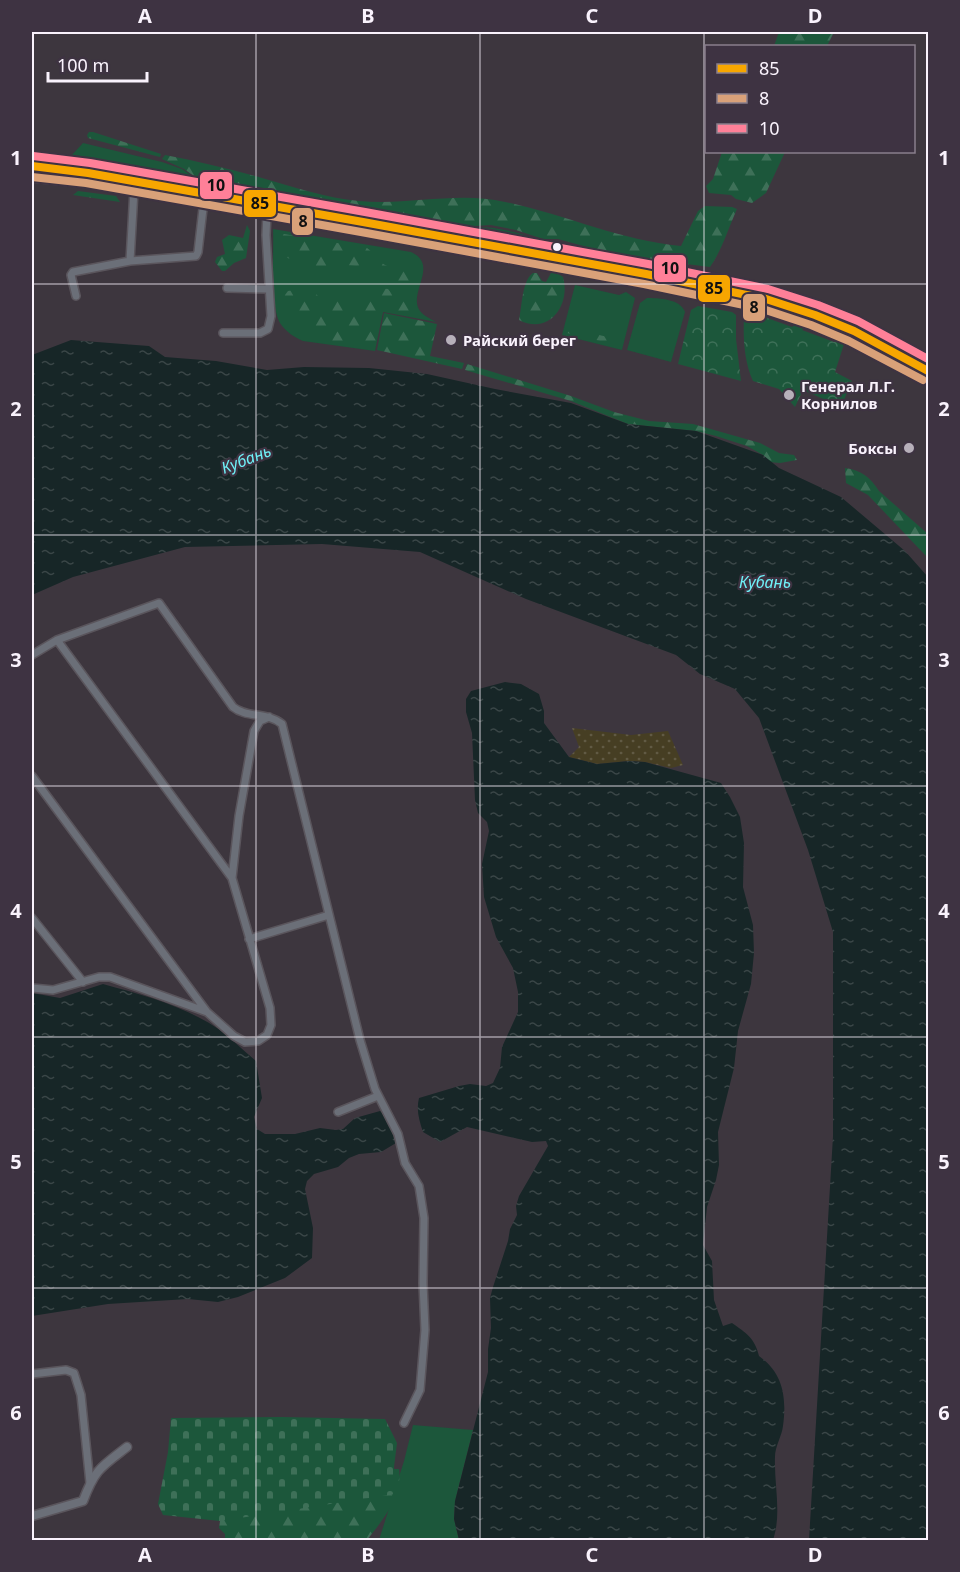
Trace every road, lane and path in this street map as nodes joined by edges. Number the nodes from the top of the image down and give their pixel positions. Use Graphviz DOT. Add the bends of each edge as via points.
graph roads {
  1 [pos="32,166"];
  2 [pos="32,176"];
  3 [pos="134,190"];
  4 [pos="204,200"];
  5 [pos="267,213"];
  6 [pos="130,261"];
  7 [pos="227,288"];
  8 [pos="269,289"];
  9 [pos="76,296"];
  10 [pos="223,333"];
  11 [pos="928,371"];
  12 [pos="928,378"];
  13 [pos="57,640"];
  14 [pos="32,655"];
  15 [pos="269,717"];
  16 [pos="32,776"];
  17 [pos="232,878"];
  18 [pos="329,915"];
  19 [pos="32,918"];
  20 [pos="249,939"];
  21 [pos="83,982"];
  22 [pos="32,988"];
  23 [pos="207,1012"];
  24 [pos="378,1096"];
  25 [pos="338,1112"];
  26 [pos="32,1374"];
  27 [pos="404,1423"];
  28 [pos="127,1447"];
  29 [pos="90,1483"];
  30 [pos="32,1516"];
  1 -- 11 [label="highway" via="363,222 766,299 854,331"];
  2 -- 3 [label="highway"];
  3 -- 4 [label="highway"];
  3 -- 6 [label="street"];
  4 -- 5 [label="highway"];
  4 -- 6 [label="street" via="196,256"];
  5 -- 8 [label="street"];
  5 -- 12 [label="highway" via="765,305 851,337"];
  6 -- 9 [label="street" via="73,272"];
  7 -- 8 [label="street"];
  8 -- 10 [label="street" via="271,316 265,332"];
  13 -- 14 [label="street"];
  13 -- 15 [label="street" via="159,603 233,706"];
  13 -- 17 [label="street"];
  15 -- 17 [label="street" via="260,721 254,731"];
  15 -- 18 [label="street" via="282,724"];
  16 -- 23 [label="street"];
  17 -- 20 [label="street"];
  18 -- 20 [label="street"];
  18 -- 24 [label="street"];
  19 -- 21 [label="street"];
  20 -- 23 [label="street" via="270,1008 270,1031 263,1039 245,1042"];
  21 -- 22 [label="street" via="53,990"];
  21 -- 23 [label="street" via="111,977"];
  24 -- 25 [label="street"];
  24 -- 27 [label="street" via="398,1134 405,1163 419,1186 424,1218 425,1330 420,1390"];
  26 -- 29 [label="street" via="66,1370 74,1373 81,1395"];
  28 -- 29 [label="street" via="98,1469"];
  29 -- 30 [label="street" via="83,1501"];
}
